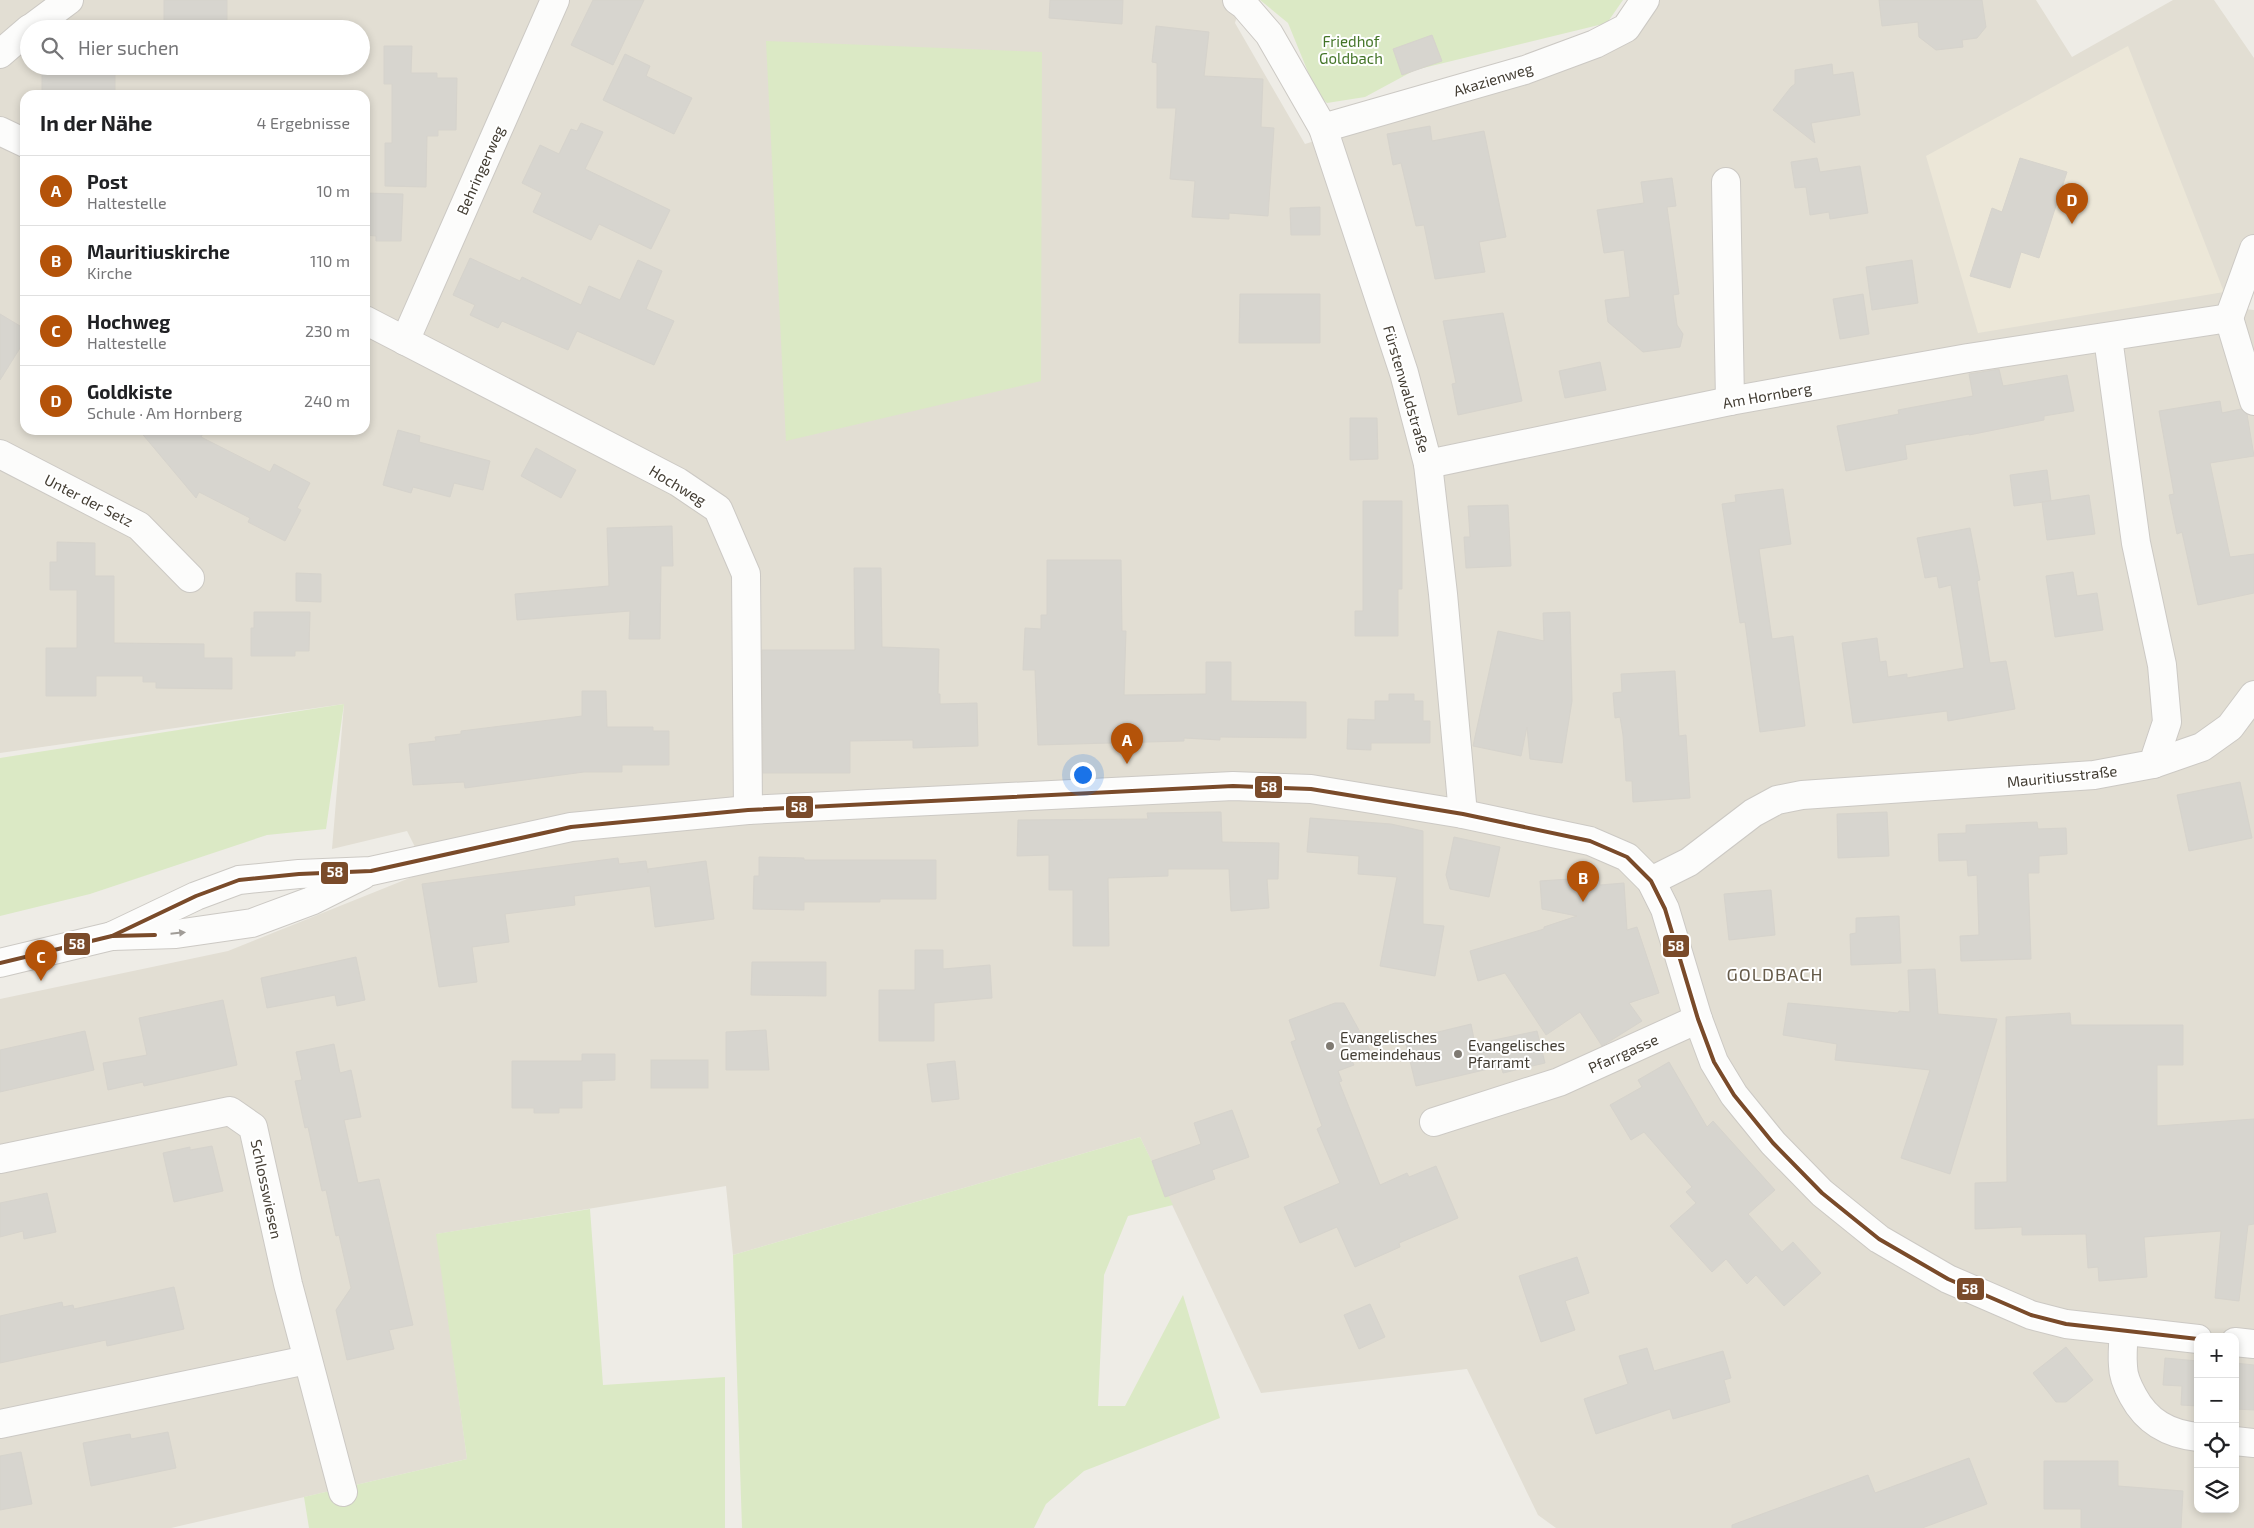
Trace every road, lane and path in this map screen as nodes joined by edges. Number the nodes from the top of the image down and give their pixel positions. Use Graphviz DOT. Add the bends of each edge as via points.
graph roads {
  1 [pos="69,0"];
  2 [pos="555,0"];
  3 [pos="1237,0"];
  4 [pos="1645,0"];
  5 [pos="41,20"];
  6 [pos="20,37"];
  7 [pos="0,54"];
  8 [pos="1323,128"];
  9 [pos="0,130"];
  10 [pos="20,141"];
  11 [pos="1726,182"];
  12 [pos="2254,249"];
  13 [pos="2229,318"];
  14 [pos="370,323"];
  15 [pos="2108,338"];
  16 [pos="405,341"];
  17 [pos="1730,401"];
  18 [pos="2254,401"];
  19 [pos="0,454"];
  20 [pos="1428,464"];
  21 [pos="190,578"];
  22 [pos="2254,695"];
  23 [pos="2153,764"];
  24 [pos="748,810"];
  25 [pos="1462,814"];
  26 [pos="371,872"];
  27 [pos="1651,881"];
  28 [pos="112,936"];
  29 [pos="0,964"];
  30 [pos="1698,1019"];
  31 [pos="1434,1122"];
  32 [pos="0,1159"];
  33 [pos="2124,1331"];
  34 [pos="2194,1339"];
  35 [pos="2239,1342"];
  36 [pos="2254,1344"];
  37 [pos="308,1360"];
  38 [pos="0,1424"];
  39 [pos="2194,1437"];
  40 [pos="2239,1441"];
  41 [pos="2254,1443"];
  42 [pos="342,1492"];
  1 -- 5 [label="street"];
  2 -- 16 [label="street, Behringerweg"];
  3 -- 8 [label="street, Fürstenwaldstraße" via="1269,34"];
  4 -- 8 [label="street, Akazienweg" via="1626,28 1596,44 1525,70"];
  6 -- 7 [label="street"];
  8 -- 20 [label="street, Fürstenwaldstraße" via="1404,373"];
  9 -- 10 [label="street"];
  11 -- 17 [label="street"];
  12 -- 13 [label="street"];
  13 -- 15 [label="street"];
  13 -- 18 [label="street"];
  14 -- 16 [label="street, Hochweg"];
  15 -- 17 [label="street, Am Hornberg" via="1968,358"];
  15 -- 23 [label="street" via="2136,543 2162,665 2168,722"];
  16 -- 24 [label="street, Hochweg" via="678,482 718,509 746,574"];
  17 -- 20 [label="street, Am Hornberg"];
  19 -- 21 [label="street, Unter der Setz" via="139,526"];
  20 -- 25 [label="street, Fürstenwaldstraße"];
  22 -- 23 [label="street, Mauritiusstraße" via="2230,728 2202,747"];
  23 -- 27 [label="street, Mauritiusstraße" via="2094,775 1802,795 1777,800 1753,813 1689,862"];
  24 -- 25 [label="street" via="1233,786 1311,789"];
  24 -- 26 [label="street" via="571,827"];
  25 -- 27 [label="street" via="1590,841 1626,856"];
  28 -- 26 [label="street, one-way" via="176,934 252,923 311,901"];
  26 -- 28 [label="street" via="239,880 196,896"];
  27 -- 30 [label="street" via="1665,909"];
  28 -- 29 [label="street"];
  30 -- 31 [label="street, Pfarrgasse" via="1559,1082"];
  30 -- 33 [label="street" via="1714,1062 1734,1095 1822,1193 1879,1239 1948,1279 2032,1315 2066,1324"];
  32 -- 37 [label="street, Schlosswiesen" via="230,1111 254,1127"];
  33 -- 34 [label="street"];
  33 -- 39 [label="street" via="2123,1368 2140,1410 2158,1426"];
  35 -- 36 [label="street"];
  37 -- 38 [label="street"];
  37 -- 42 [label="street, Schlosswiesen"];
  40 -- 41 [label="street"];
}
